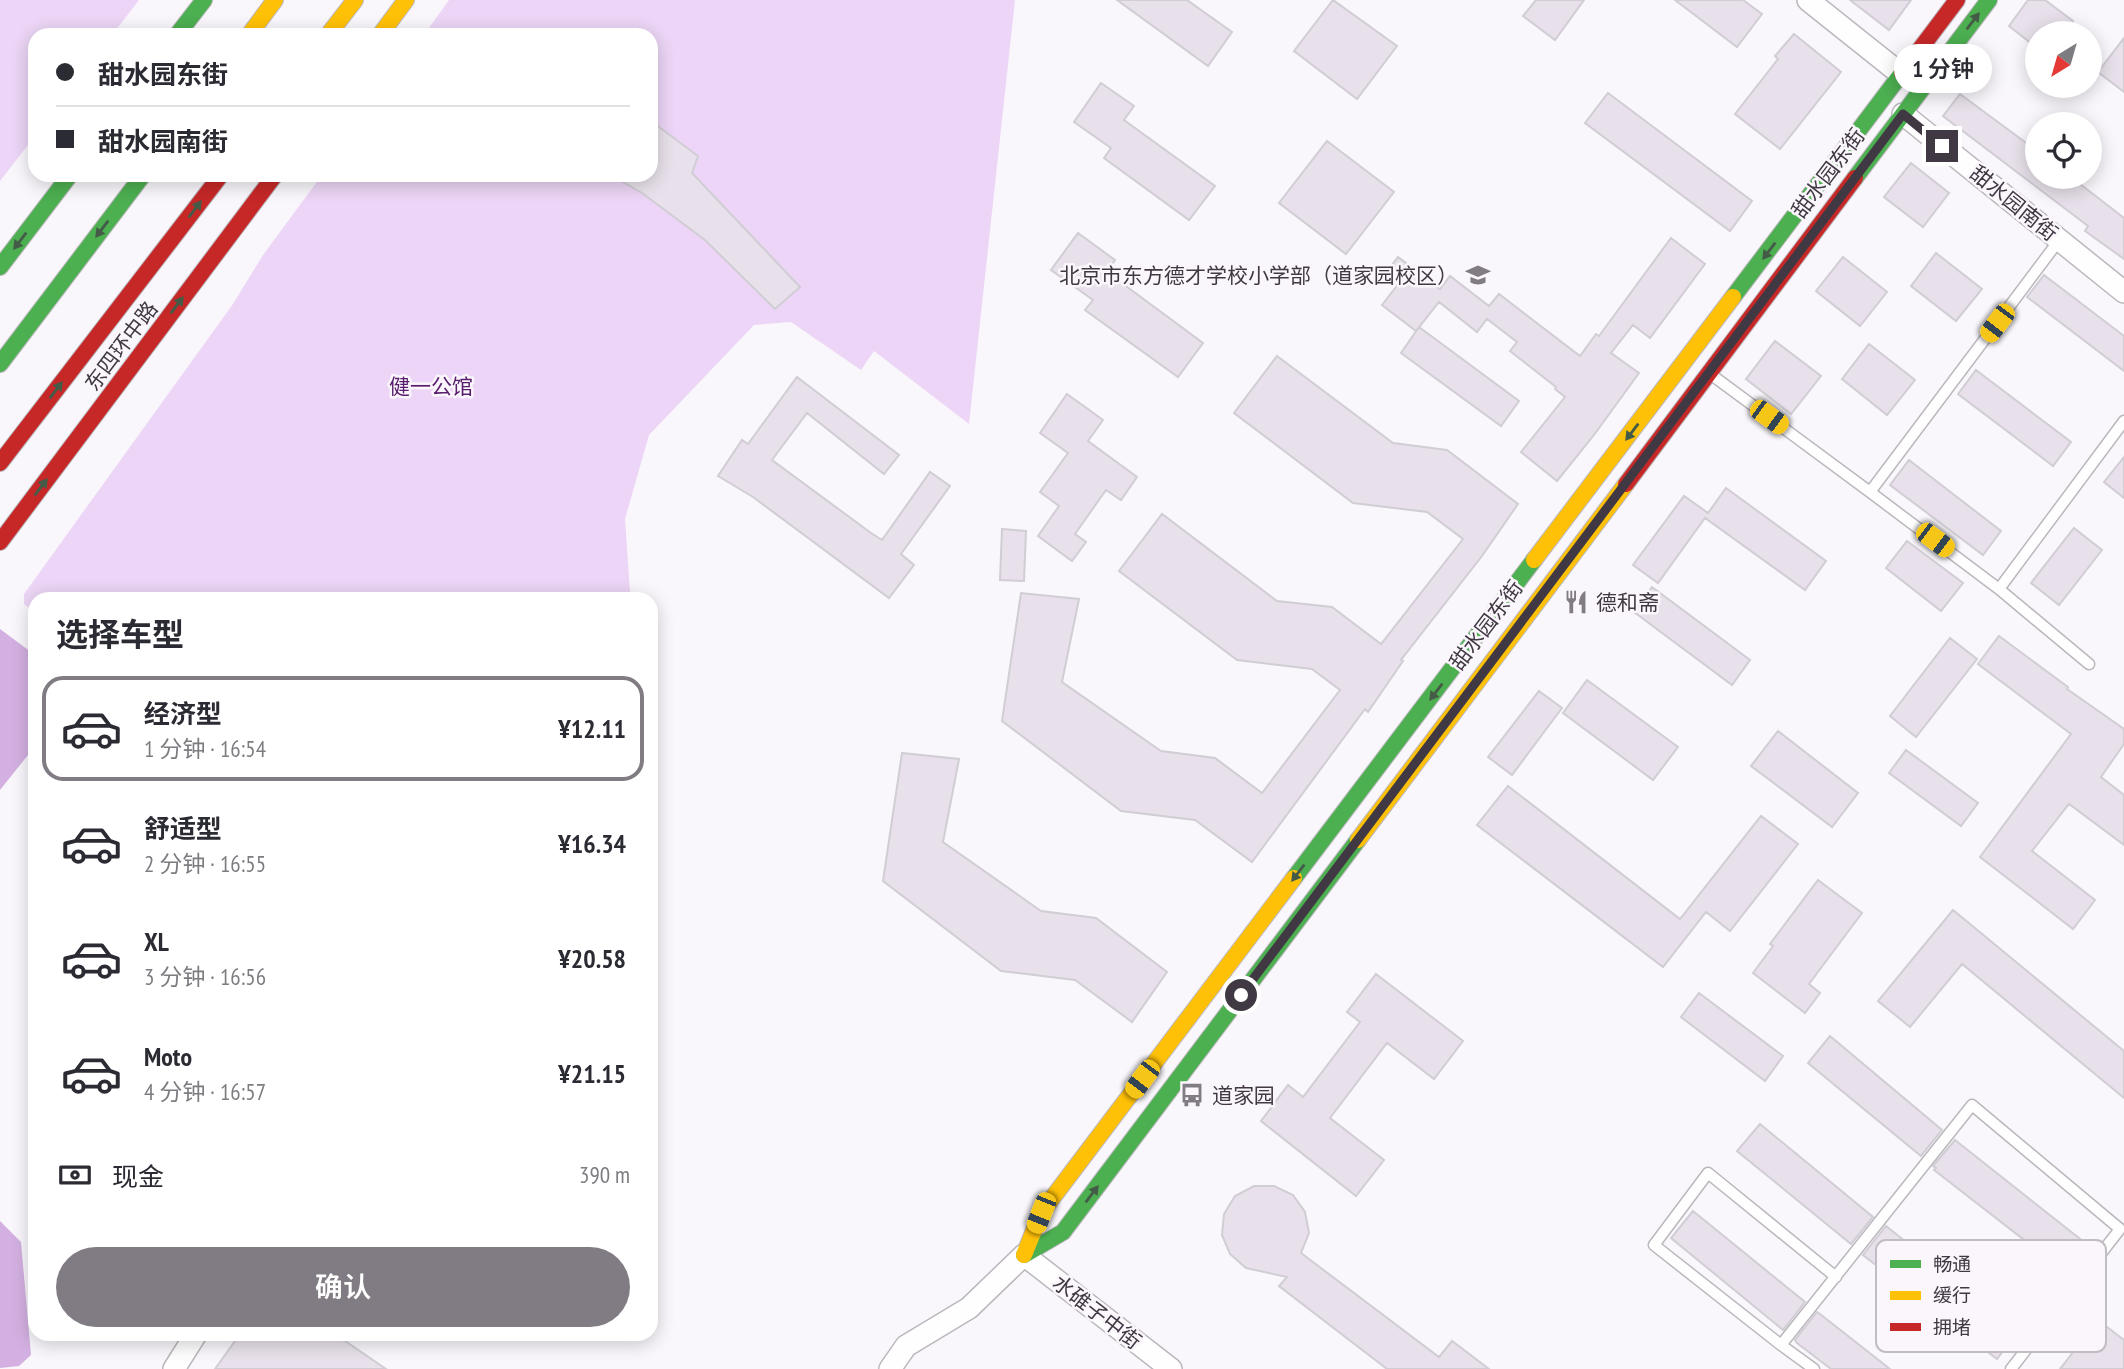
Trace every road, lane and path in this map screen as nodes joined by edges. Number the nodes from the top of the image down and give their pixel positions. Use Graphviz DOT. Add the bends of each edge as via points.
graph roads {
  1 [pos="204,0"];
  2 [pos="275,0"];
  3 [pos="355,0"];
  4 [pos="406,0"];
  5 [pos="1808,0"];
  6 [pos="1957,0"];
  7 [pos="1989,0"];
  8 [pos="182,28"];
  9 [pos="254,28"];
  10 [pos="333,28"];
  11 [pos="385,28"];
  12 [pos="1902,75"];
  13 [pos="1903,114"];
  14 [pos="65,182"];
  15 [pos="138,182"];
  16 [pos="216,182"];
  17 [pos="270,182"];
  18 [pos="2060,239"];
  19 [pos="0,267"];
  20 [pos="2124,292"];
  21 [pos="0,364"];
  22 [pos="1708,372"];
  23 [pos="2124,421"];
  24 [pos="0,463"];
  25 [pos="1870,492"];
  26 [pos="0,542"];
  27 [pos="1999,589"];
  28 [pos="2089,664"];
  29 [pos="2106,1247"];
  30 [pos="1024,1255"];
  31 [pos="1836,1277"];
  32 [pos="192,1341"];
  33 [pos="1781,1345"];
  34 [pos="2024,1352"];
  35 [pos="174,1369"];
  36 [pos="890,1369"];
  37 [pos="1171,1369"];
  38 [pos="1814,1369"];
  39 [pos="2011,1369"];
  1 -- 8 [label="main road"];
  2 -- 9 [label="main road"];
  3 -- 10 [label="main road"];
  4 -- 11 [label="main road"];
  5 -- 12 [label="street"];
  6 -- 12 [label="main road, 甜水园东街"];
  13 -- 7 [label="main road, 甜水园东街, one-way"];
  12 -- 30 [label="main road, 甜水园东街, one-way" via="1041,1213"];
  13 -- 18 [label="street, 甜水园南街"];
  13 -- 22 [label="main road, 甜水园东街"];
  14 -- 19 [label="main road, one-way"];
  15 -- 21 [label="main road, one-way"];
  24 -- 16 [label="main road, 东四环中路, one-way"];
  26 -- 17 [label="main road, 东四环中路, one-way"];
  18 -- 20 [label="street, 甜水园南街"];
  18 -- 25 [label="lane"];
  22 -- 25 [label="lane"];
  30 -- 22 [label="main road, 甜水园东街, one-way" via="1063,1233"];
  23 -- 27 [label="lane"];
  25 -- 27 [label="lane"];
  27 -- 28 [label="lane"];
  29 -- 31 [label="lane" via="2120,1229 1972,1105"];
  30 -- 36 [label="street, 甜水园东街" via="969,1308 906,1346"];
  30 -- 37 [label="street, 水碓子中街"];
  31 -- 33 [label="lane"];
  31 -- 33 [label="lane" via="1708,1173 1654,1245"];
  32 -- 35 [label="street"];
  33 -- 38 [label="lane"];
  34 -- 39 [label="lane"];
}
